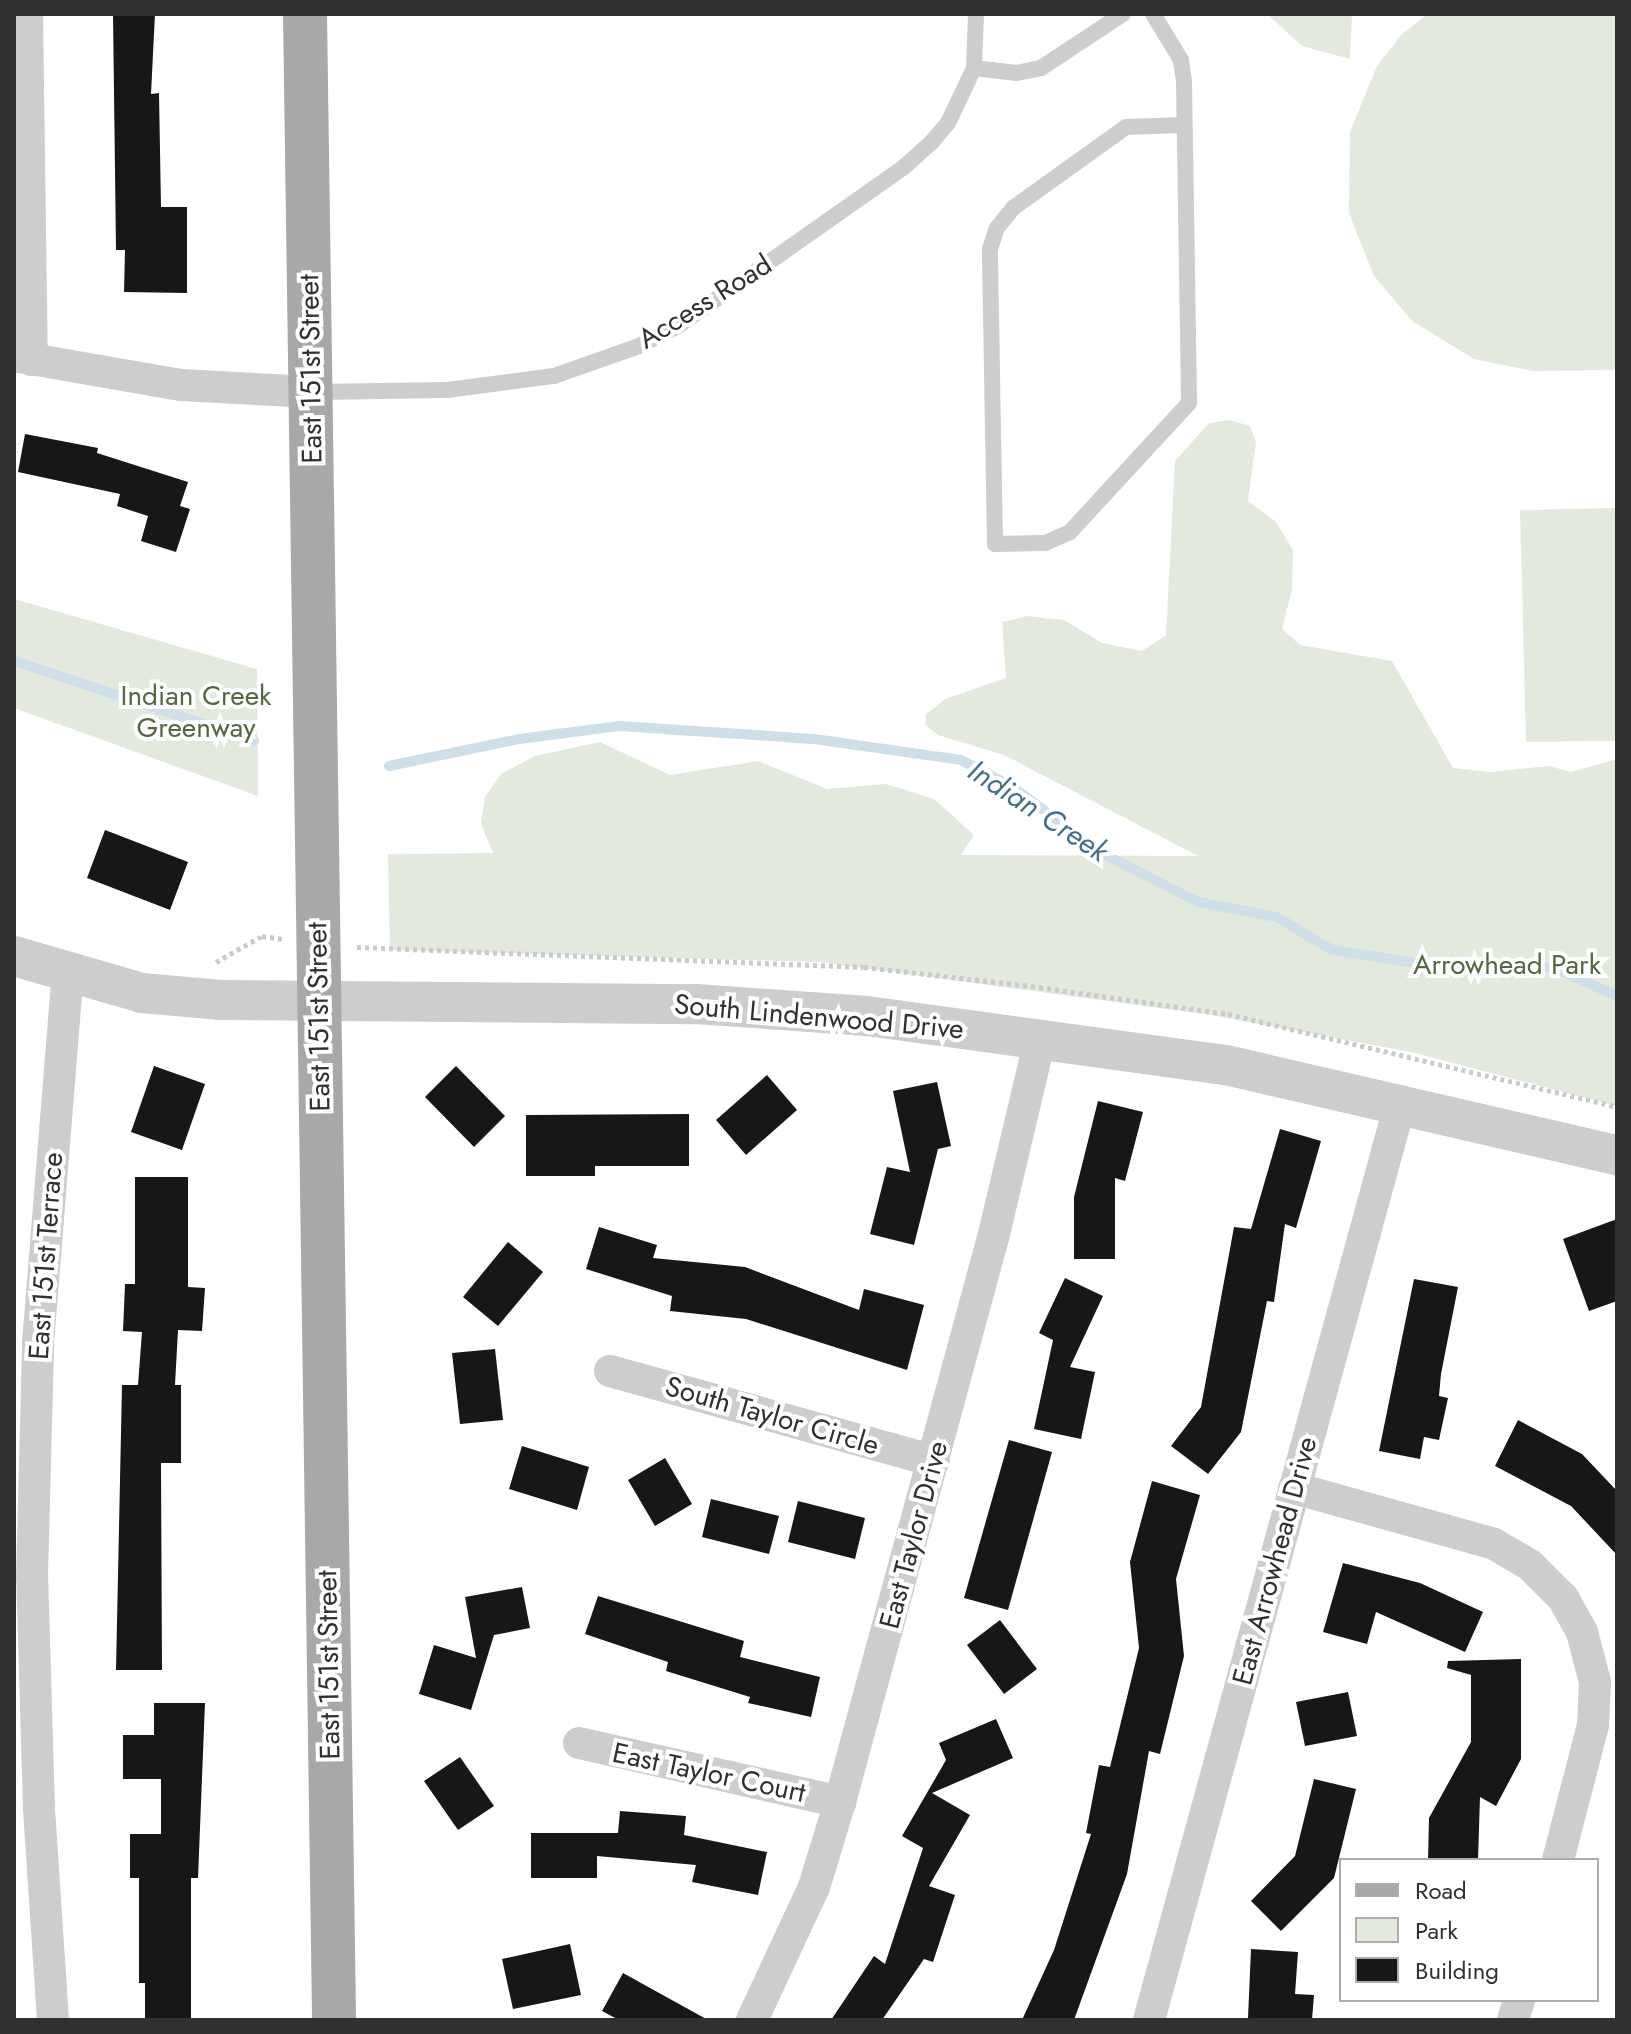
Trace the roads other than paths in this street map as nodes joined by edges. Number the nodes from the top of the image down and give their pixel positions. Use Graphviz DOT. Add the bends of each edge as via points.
graph roads {
  1 [pos="27,14"];
  2 [pos="305,14"];
  3 [pos="976,14"];
  4 [pos="1123,14"];
  5 [pos="1153,14"];
  6 [pos="974,68"];
  7 [pos="1184,125"];
  8 [pos="23,358"];
  9 [pos="312,392"];
  10 [pos="14,956"];
  11 [pos="68,973"];
  12 [pos="319,1000"];
  13 [pos="1040,1039"];
  14 [pos="1401,1101"];
  15 [pos="1617,1155"];
  16 [pos="610,1371"];
  17 [pos="934,1461"];
  18 [pos="1294,1488"];
  19 [pos="579,1743"];
  20 [pos="840,1802"];
  21 [pos="1559,1858"];
  22 [pos="53,2020"];
  23 [pos="334,2020"];
  24 [pos="752,2020"];
  25 [pos="1149,2020"];
  1 -- 8 [label="street"];
  2 -- 9 [label="main road, East 151st Street"];
  3 -- 6 [label="lane, Access Road"];
  4 -- 6 [label="lane" via="1041,68 1017,73"];
  5 -- 7 [label="lane" via="1181,60"];
  6 -- 9 [label="lane, Access Road" via="948,123 904,167 678,326 639,346 554,376 504,384"];
  7 -- 7 [label="lane" via="1189,403 1070,532 1045,543 995,544 990,249 997,228 1013,208 1126,127"];
  8 -- 9 [label="street" via="181,385"];
  9 -- 12 [label="main road, East 151st Street"];
  10 -- 11 [label="street, South Lindenwood Drive"];
  11 -- 12 [label="street, South Lindenwood Drive" via="142,993"];
  11 -- 22 [label="street, East 151st Terrace" via="38,1343 32,1577"];
  12 -- 13 [label="street, South Lindenwood Drive" via="696,1004 867,1016"];
  12 -- 23 [label="main road, East 151st Street"];
  13 -- 14 [label="street, South Lindenwood Drive" via="1226,1065"];
  13 -- 17 [label="street, East Taylor Drive"];
  14 -- 15 [label="street, South Lindenwood Drive"];
  14 -- 18 [label="street, East Arrowhead Drive"];
  16 -- 17 [label="street, South Taylor Circle"];
  17 -- 20 [label="street, East Taylor Drive"];
  18 -- 21 [label="street" via="1494,1544 1530,1565 1563,1598 1582,1632 1595,1682 1593,1725"];
  18 -- 25 [label="street, East Arrowhead Drive"];
  19 -- 20 [label="street, East Taylor Court"];
  20 -- 24 [label="street, East Taylor Drive" via="814,1887"];
}
